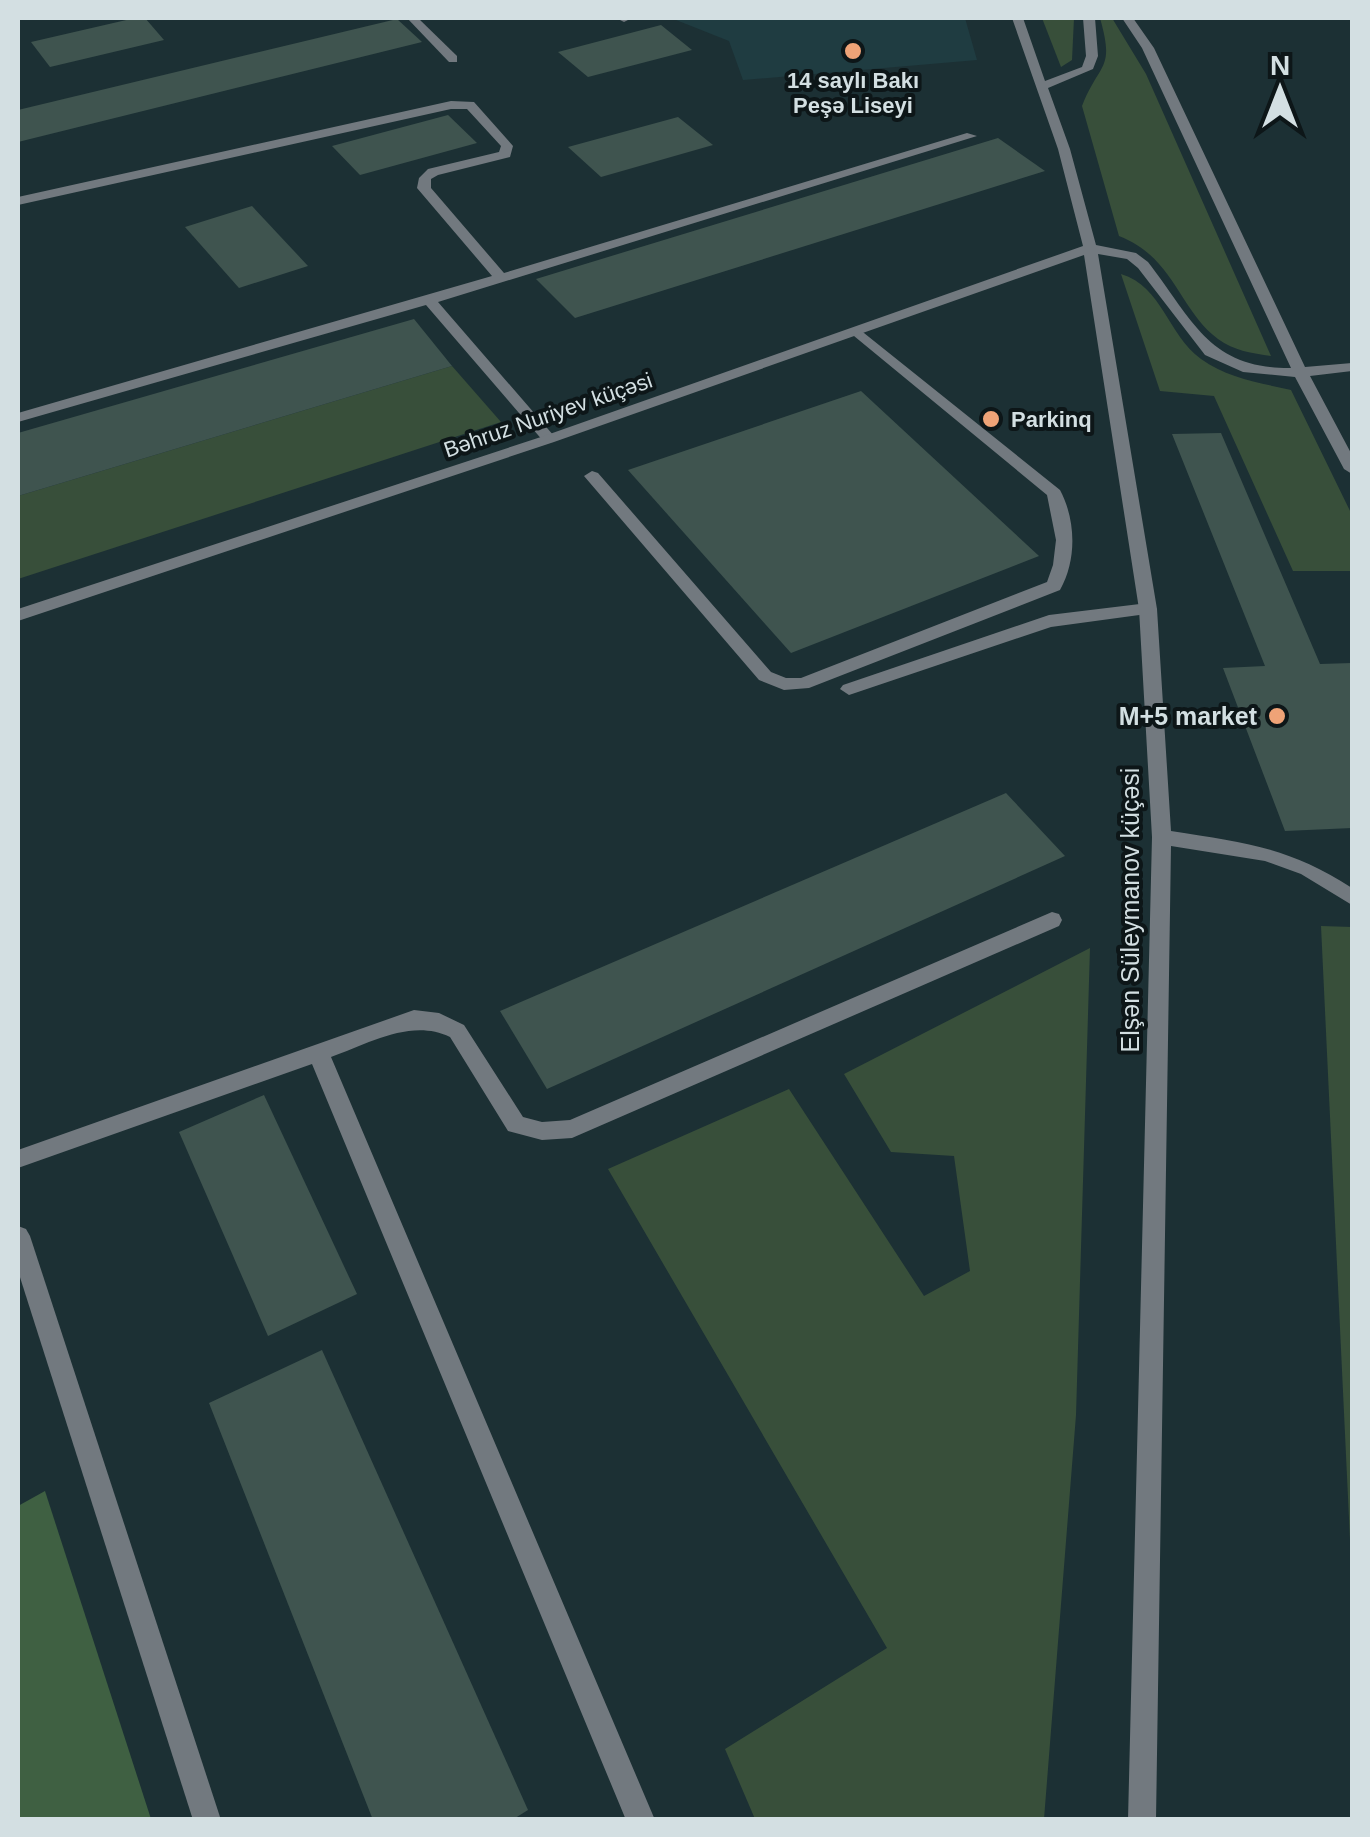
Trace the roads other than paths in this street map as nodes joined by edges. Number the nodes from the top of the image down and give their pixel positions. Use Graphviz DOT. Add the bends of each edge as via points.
graph roads {
  1 [pos="34,18"];
  2 [pos="412,18"];
  3 [pos="1017,18"];
  4 [pos="1088,18"];
  5 [pos="1128,18"];
  6 [pos="18,19"];
  7 [pos="454,60"];
  8 [pos="1042,86"];
  9 [pos="971,136"];
  10 [pos="18,201"];
  11 [pos="1090,248"];
  12 [pos="500,278"];
  13 [pos="429,300"];
  14 [pos="858,333"];
  15 [pos="1352,367"];
  16 [pos="1300,372"];
  17 [pos="18,418"];
  18 [pos="548,439"];
  19 [pos="1352,468"];
  20 [pos="592,476"];
  21 [pos="1029,596"];
  22 [pos="1148,609"];
  23 [pos="18,616"];
  24 [pos="1049,621"];
  25 [pos="850,689"];
  26 [pos="1162,837"];
  27 [pos="1352,897"];
  28 [pos="1052,920"];
  29 [pos="318,1053"];
  30 [pos="18,1159"];
  31 [pos="18,1236"];
  32 [pos="207,1820"];
  33 [pos="642,1820"];
  34 [pos="1142,1820"];
  1 -- 6 [label="street"];
  2 -- 7 [label="street"];
  3 -- 8 [label="street, Elşən Süleymanov küçəsi"];
  4 -- 8 [label="street" via="1087,69"];
  5 -- 16 [label="street" via="1156,64"];
  8 -- 11 [label="street, Elşən Süleymanov küçəsi"];
  9 -- 12 [label="street"];
  10 -- 12 [label="street" via="470,105 507,146 505,154 433,172 424,188"];
  11 -- 14 [label="street, Bəhruz Nuriyev küçəsi"];
  11 -- 16 [label="street" via="1143,265 1222,360"];
  11 -- 22 [label="street, Elşən Süleymanov küçəsi"];
  12 -- 13 [label="street"];
  13 -- 17 [label="street"];
  13 -- 18 [label="street"];
  14 -- 18 [label="street, Bəhruz Nuriyev küçəsi"];
  14 -- 21 [label="street" via="1054,494 1062,509 1061,575 1054,586"];
  15 -- 16 [label="street"];
  16 -- 19 [label="street"];
  18 -- 23 [label="street, Bəhruz Nuriyev küçəsi"];
  20 -- 21 [label="street" via="765,676 784,684 804,684"];
  21 -- 24 [label="street"];
  22 -- 24 [label="street"];
  22 -- 26 [label="street, Elşən Süleymanov küçəsi"];
  24 -- 25 [label="street"];
  26 -- 27 [label="street" via="1267,854 1308,869"];
  26 -- 34 [label="street, Elşən Süleymanov küçəsi"];
  28 -- 29 [label="street" via="572,1129 542,1132 516,1124 457,1031 440,1022 414,1019"];
  29 -- 30 [label="street"];
  29 -- 33 [label="street"];
  31 -- 32 [label="street"];
}
